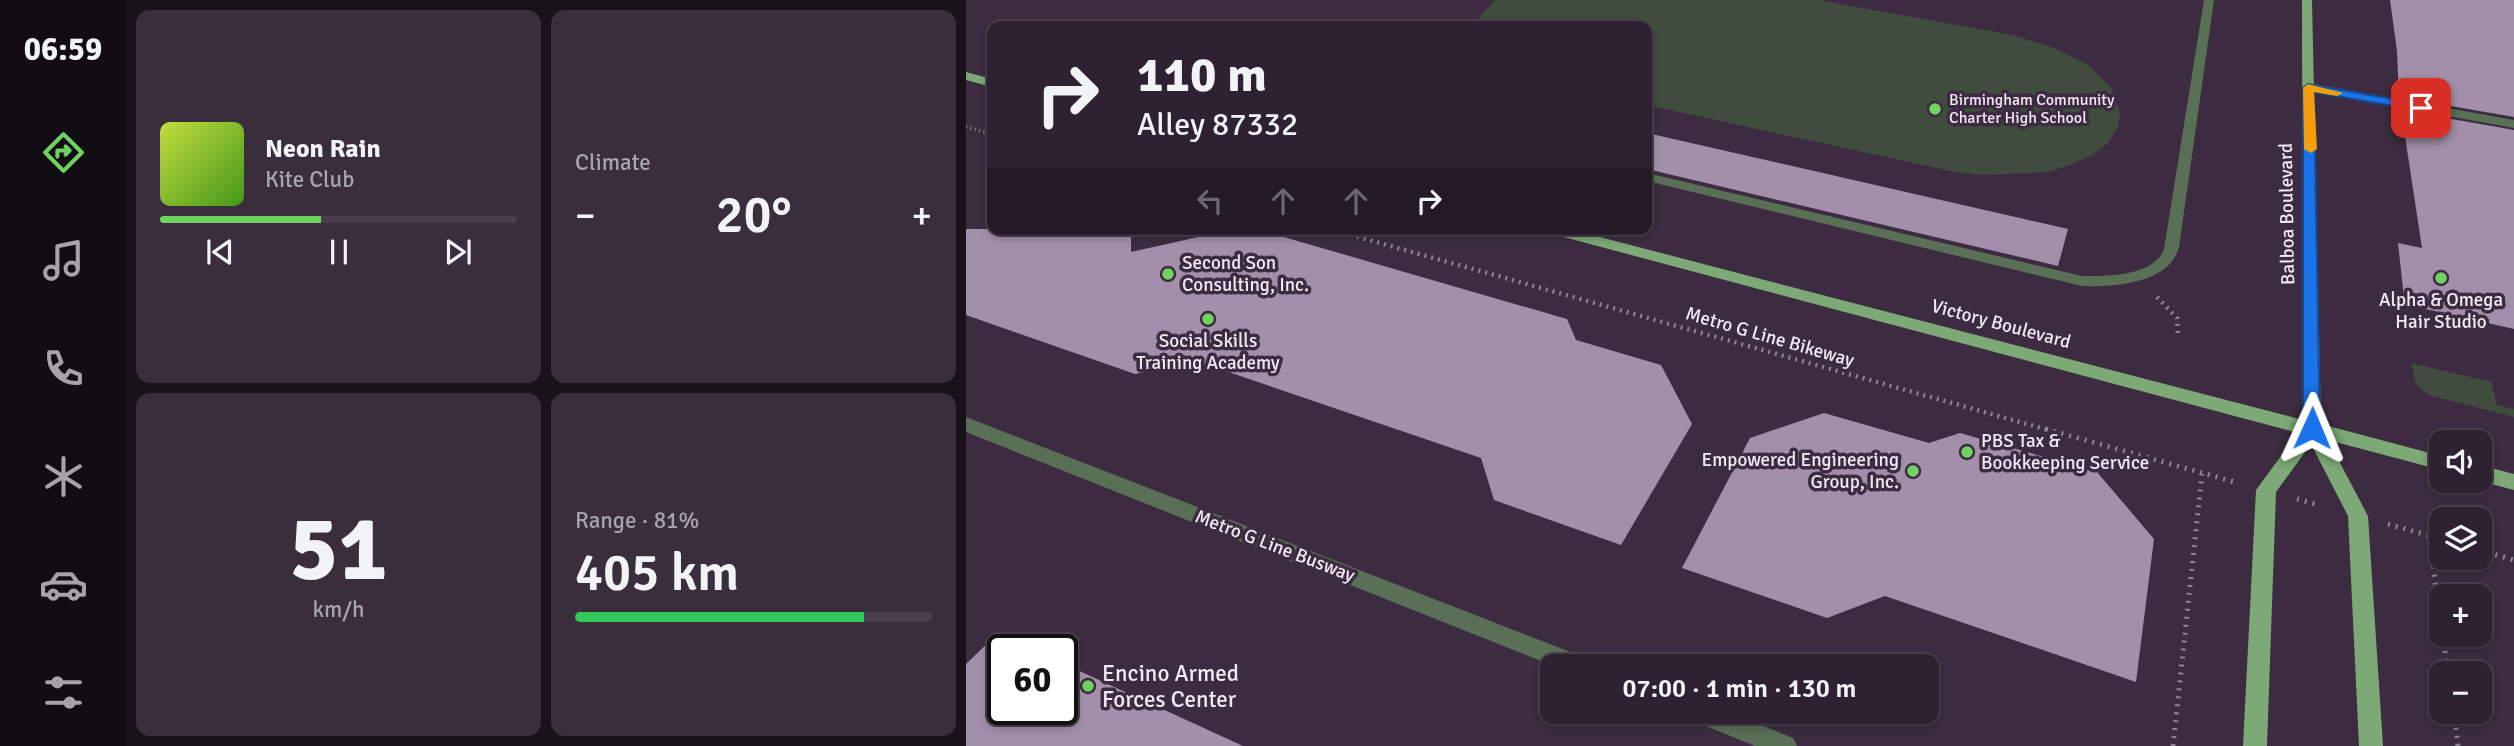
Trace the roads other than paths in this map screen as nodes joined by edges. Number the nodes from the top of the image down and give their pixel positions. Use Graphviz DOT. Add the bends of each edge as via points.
graph roads {
  1 [pos="2209,0"];
  2 [pos="2307,0"];
  3 [pos="966,76"];
  4 [pos="987,82"];
  5 [pos="2308,88"];
  6 [pos="2514,124"];
  7 [pos="1652,178"];
  8 [pos="1573,235"];
  9 [pos="966,424"];
  10 [pos="2312,428"];
  11 [pos="2429,460"];
  12 [pos="2492,476"];
  13 [pos="2514,482"];
  14 [pos="1550,654"];
  15 [pos="1729,724"];
  16 [pos="1785,746"];
  17 [pos="2255,746"];
  18 [pos="2371,746"];
  1 -- 7 [label="lane" via="2168,256 2154,267 2112,282 2082,281"];
  2 -- 5 [label="main road, Balboa Boulevard"];
  3 -- 4 [label="main road"];
  5 -- 6 [label="lane"];
  5 -- 10 [label="main road, Balboa Boulevard"];
  8 -- 10 [label="main road, Victory Boulevard"];
  9 -- 14 [label="lane, Metro G Line Busway"];
  10 -- 11 [label="main road, Victory Boulevard"];
  10 -- 17 [label="main road" via="2266,490"];
  10 -- 18 [label="main road, Balboa Boulevard" via="2358,516"];
  12 -- 13 [label="main road"];
  15 -- 16 [label="lane"];
}
